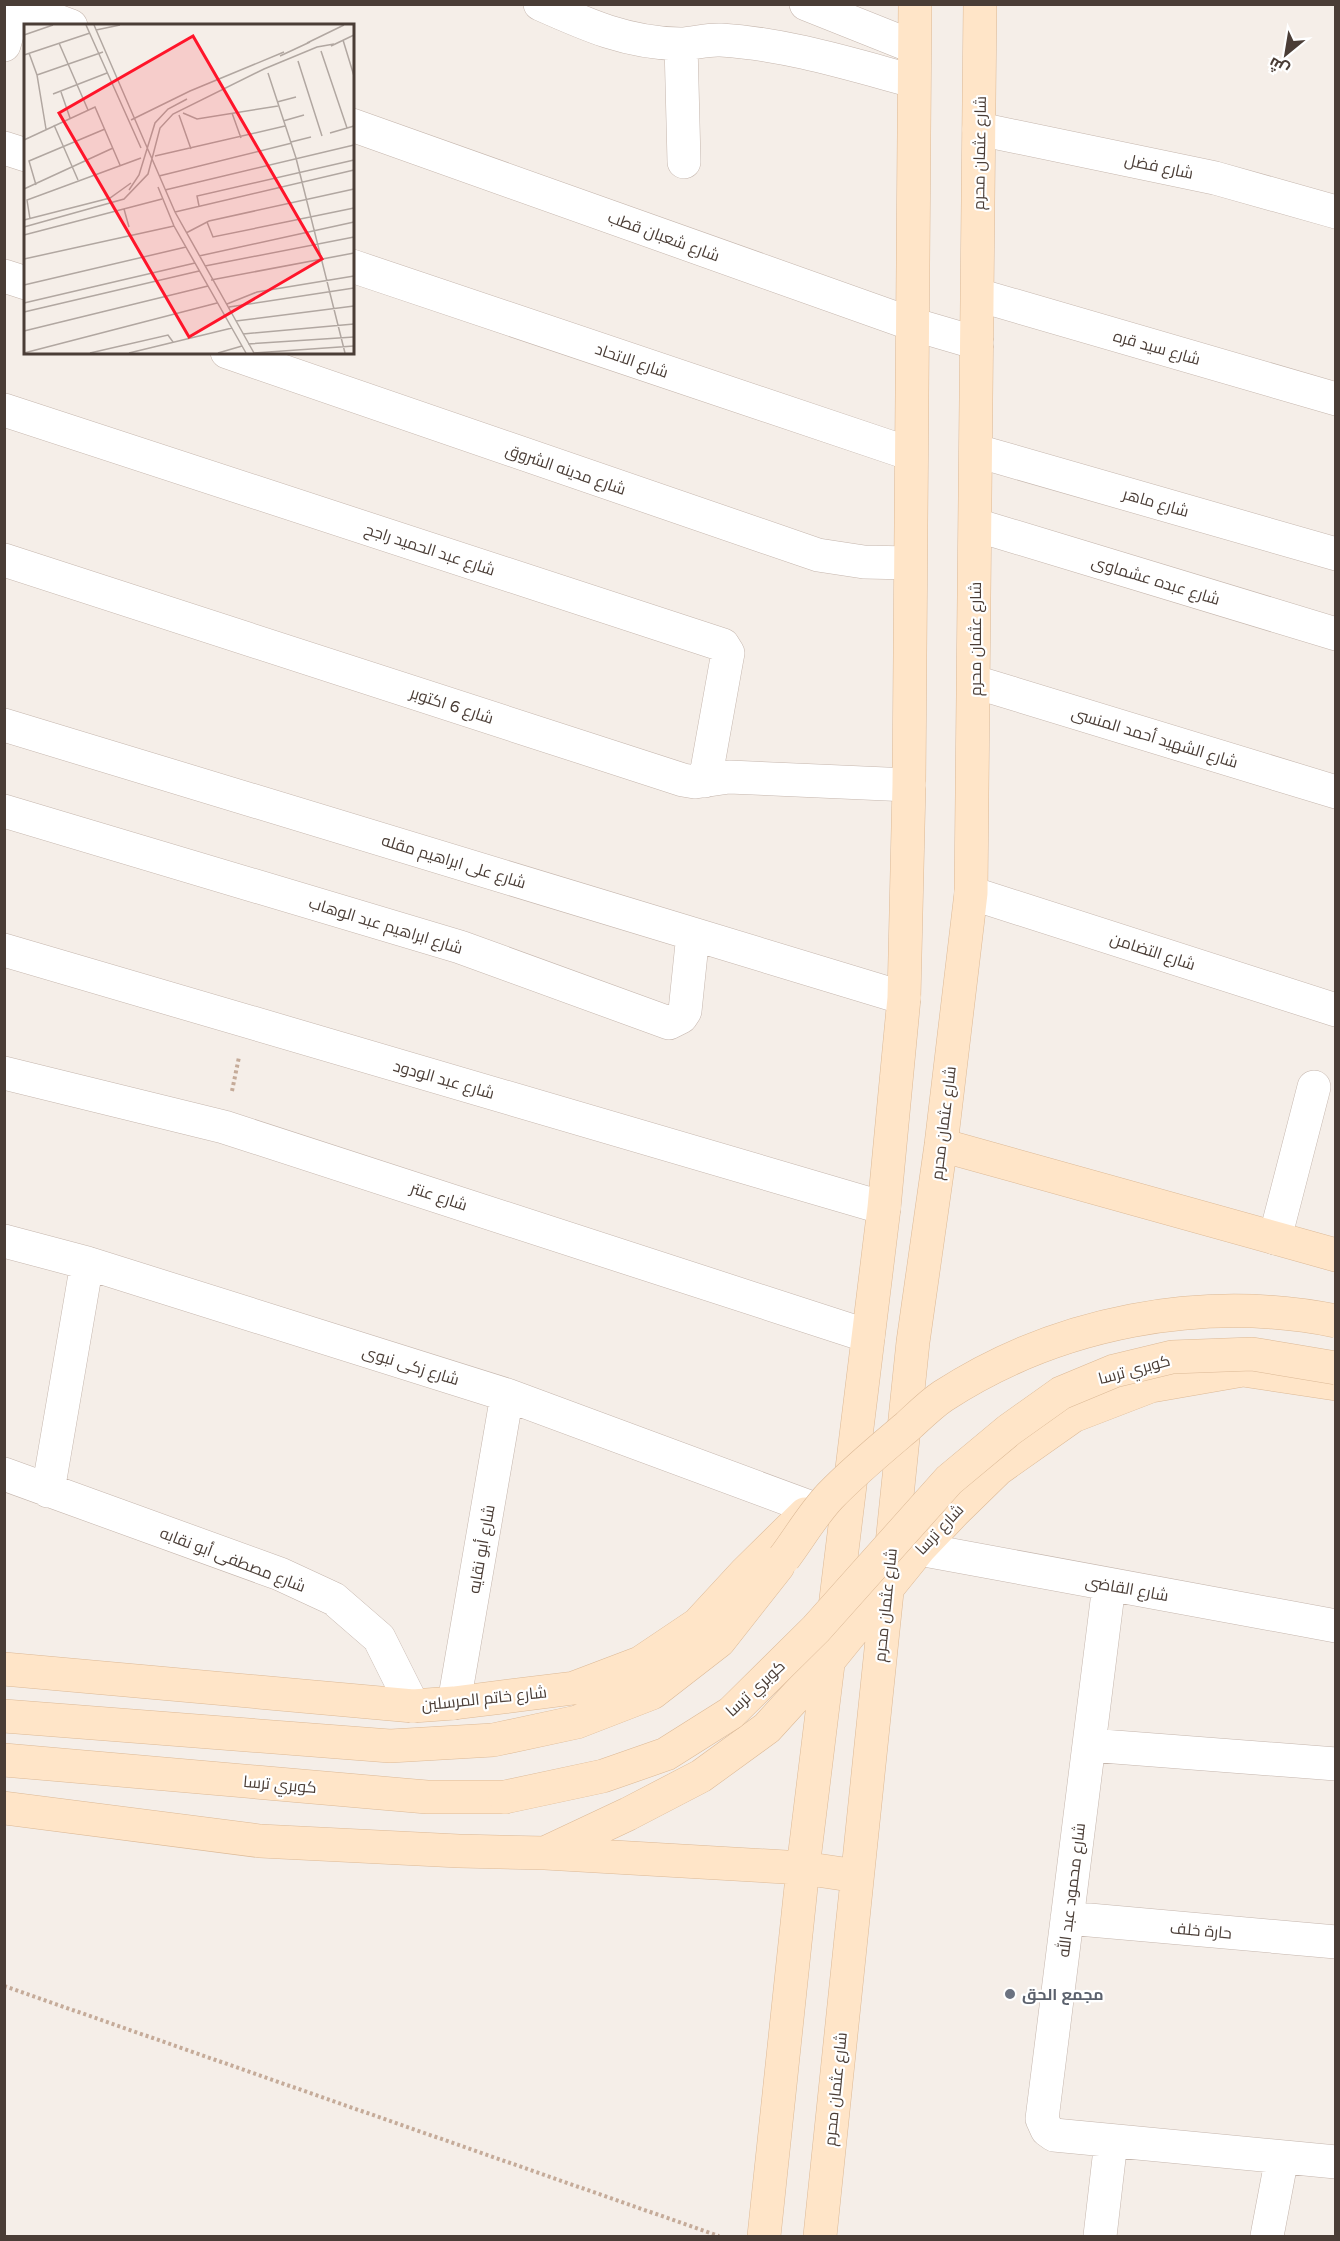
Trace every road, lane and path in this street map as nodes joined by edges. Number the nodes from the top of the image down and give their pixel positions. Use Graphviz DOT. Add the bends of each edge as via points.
graph roads {
  1 [pos="540,4"];
  2 [pos="806,4"];
  3 [pos="915,4"];
  4 [pos="980,4"];
  5 [pos="15,5"];
  6 [pos="67,24"];
  7 [pos="681,44"];
  8 [pos="4,45"];
  9 [pos="914,47"];
  10 [pos="913,81"];
  11 [pos="354,126"];
  12 [pos="979,129"];
  13 [pos="4,148"];
  14 [pos="24,154"];
  15 [pos="684,162"];
  16 [pos="1335,213"];
  17 [pos="354,267"];
  18 [pos="4,276"];
  19 [pos="24,282"];
  20 [pos="978,295"];
  21 [pos="912,324"];
  22 [pos="977,343"];
  23 [pos="233,354"];
  24 [pos="1335,399"];
  25 [pos="4,410"];
  26 [pos="977,451"];
  27 [pos="911,454"];
  28 [pos="976,525"];
  29 [pos="1335,554"];
  30 [pos="4,560"];
  31 [pos="910,563"];
  32 [pos="1335,634"];
  33 [pos="975,682"];
  34 [pos="4,725"];
  35 [pos="705,781"];
  36 [pos="909,785"];
  37 [pos="1335,792"];
  38 [pos="4,811"];
  39 [pos="971,893"];
  40 [pos="693,934"];
  41 [pos="4,950"];
  42 [pos="904,998"];
  43 [pos="1335,1010"];
  44 [pos="247,1021"];
  45 [pos="4,1073"];
  46 [pos="1314,1087"];
  47 [pos="224,1127"];
  48 [pos="941,1145"];
  49 [pos="884,1208"];
  50 [pos="1275,1238"];
  51 [pos="4,1241"];
  52 [pos="1335,1255"];
  53 [pos="87,1263"];
  54 [pos="1335,1321"];
  55 [pos="868,1336"];
  56 [pos="1335,1368"];
  57 [pos="1335,1384"];
  58 [pos="507,1395"];
  59 [pos="851,1473"];
  60 [pos="4,1474"];
  61 [pos="48,1491"];
  62 [pos="812,1508"];
  63 [pos="919,1549"];
  64 [pos="1109,1585"];
  65 [pos="886,1591"];
  66 [pos="1335,1626"];
  67 [pos="829,1660"];
  68 [pos="4,1669"];
  69 [pos="454,1703"];
  70 [pos="413,1706"];
  71 [pos="4,1716"];
  72 [pos="1089,1746"];
  73 [pos="4,1760"];
  74 [pos="1335,1764"];
  75 [pos="4,1808"];
  76 [pos="545,1853"];
  77 [pos="803,1868"];
  78 [pos="857,1876"];
  79 [pos="1067,1918"];
  80 [pos="1335,1942"];
  81 [pos="4,1986"];
  82 [pos="1111,2141"];
  83 [pos="1282,2157"];
  84 [pos="1335,2162"];
  85 [pos="719,2236"];
  86 [pos="764,2236"];
  87 [pos="820,2236"];
  88 [pos="1100,2236"];
  89 [pos="1267,2236"];
  1 -- 7 [label="street" via="633,40"];
  2 -- 9 [label="street"];
  3 -- 9 [label="main road"];
  4 -- 12 [label="main road, شارع عثمان محرم"];
  5 -- 6 [label="street"];
  5 -- 8 [label="street"];
  7 -- 10 [label="street" via="719,40 805,52"];
  7 -- 15 [label="street"];
  9 -- 10 [label="main road"];
  10 -- 21 [label="main road"];
  11 -- 21 [label="street, شارع شعبان قطب"];
  12 -- 16 [label="street, شارع فضل" via="1215,178"];
  12 -- 20 [label="main road, شارع عثمان محرم"];
  13 -- 14 [label="street"];
  17 -- 27 [label="street, شارع الاتحاد"];
  18 -- 19 [label="street"];
  20 -- 22 [label="main road, شارع عثمان محرم"];
  20 -- 24 [label="street, شارع سيد قره"];
  21 -- 22 [label="street, شارع شعبان قطب"];
  21 -- 27 [label="main road"];
  22 -- 26 [label="main road, شارع عثمان محرم"];
  23 -- 31 [label="street, شارع مدينه الشروق" via="818,555"];
  25 -- 35 [label="street, شارع عبد الحميد راجح" via="723,645 728,653"];
  26 -- 28 [label="main road, شارع عثمان محرم"];
  26 -- 29 [label="street, شارع ماهر"];
  27 -- 31 [label="main road"];
  28 -- 32 [label="street, شارع عبده عشماوى"];
  28 -- 33 [label="main road, شارع عثمان محرم"];
  30 -- 35 [label="street, شارع 6 اكتوبر" via="683,780"];
  31 -- 36 [label="main road"];
  33 -- 37 [label="street, شارع الشهيد أحمد المنسى"];
  33 -- 39 [label="main road, شارع عثمان محرم"];
  34 -- 40 [label="street, شارع على ابراهيم مقله"];
  35 -- 36 [label="street, شارع 6 اكتوبر" via="729,777"];
  36 -- 42 [label="main road"];
  38 -- 40 [label="street, شارع ابراهيم عبد الوهاب" via="460,947 669,1023 685,1011"];
  39 -- 43 [label="street, شارع التضامن"];
  39 -- 48 [label="main road, شارع عثمان محرم"];
  40 -- 42 [label="street, شارع على ابراهيم مقله"];
  41 -- 44 [label="street, شارع عبد الودود"];
  42 -- 49 [label="main road"];
  44 -- 47 [label="path"];
  44 -- 49 [label="street, شارع عبد الودود"];
  45 -- 47 [label="street, شارع عنتر"];
  46 -- 50 [label="street"];
  47 -- 55 [label="street, شارع عنتر"];
  48 -- 50 [label="main road"];
  48 -- 65 [label="main road, شارع عثمان محرم" via="913,1342"];
  49 -- 55 [label="main road"];
  50 -- 52 [label="main road"];
  51 -- 53 [label="street, شارع زكى نبوى"];
  53 -- 58 [label="street, شارع زكى نبوى"];
  53 -- 61 [label="street"];
  54 -- 71 [label="main road, bridge" via="1228,1310 1152,1316 1078,1333 1008,1360 942,1397 829,1497 719,1641 652,1693 577,1722 493,1740 390,1746"];
  55 -- 59 [label="main road"];
  56 -- 73 [label="main road, كوبري ترسا, bridge" via="1252,1354 1172,1358 1114,1371 1061,1393 949,1480 816,1629 731,1713 666,1754 603,1776 506,1797 427,1797"];
  57 -- 63 [label="main road, شارع ترسا" via="1243,1370 1151,1386 1073,1416 998,1469"];
  58 -- 62 [label="street, شارع زكى نبوى"];
  58 -- 69 [label="street, شارع أبو نقايه"];
  59 -- 62 [label="main road, شارع خاتم المرسلين"];
  59 -- 67 [label="main road"];
  60 -- 61 [label="street, شارع مصطفى أبو نقابه"];
  61 -- 70 [label="street, شارع مصطفى أبو نقابه" via="280,1574 334,1599 379,1638"];
  62 -- 69 [label="main road, شارع خاتم المرسلين" via="698,1624 640,1663 574,1688"];
  63 -- 64 [label="street, شارع القاضى"];
  63 -- 65 [label="main road, شارع ترسا"];
  64 -- 66 [label="street, شارع القاضى"];
  64 -- 72 [label="street, شارع محمود عبد الله"];
  65 -- 67 [label="main road, شارع ترسا"];
  65 -- 78 [label="main road, شارع عثمان محرم"];
  67 -- 76 [label="main road, شارع ترسا" via="767,1728 701,1776"];
  67 -- 77 [label="main road"];
  68 -- 70 [label="main road, شارع خاتم المرسلين"];
  69 -- 70 [label="main road, شارع خاتم المرسلين"];
  72 -- 74 [label="street"];
  72 -- 79 [label="street, شارع محمود عبد الله"];
  75 -- 76 [label="main road" via="260,1840"];
  76 -- 77 [label="main road"];
  77 -- 78 [label="main road"];
  77 -- 86 [label="main road"];
  78 -- 87 [label="main road, شارع عثمان محرم"];
  79 -- 80 [label="street, حارة خلف"];
  79 -- 82 [label="street, شارع محمود عبد الله" via="1042,2119 1054,2135"];
  81 -- 85 [label="path"];
  82 -- 83 [label="street, شارع محمود عبد الله"];
  82 -- 88 [label="street"];
  83 -- 84 [label="street, شارع محمود عبد الله"];
  83 -- 89 [label="street"];
}
